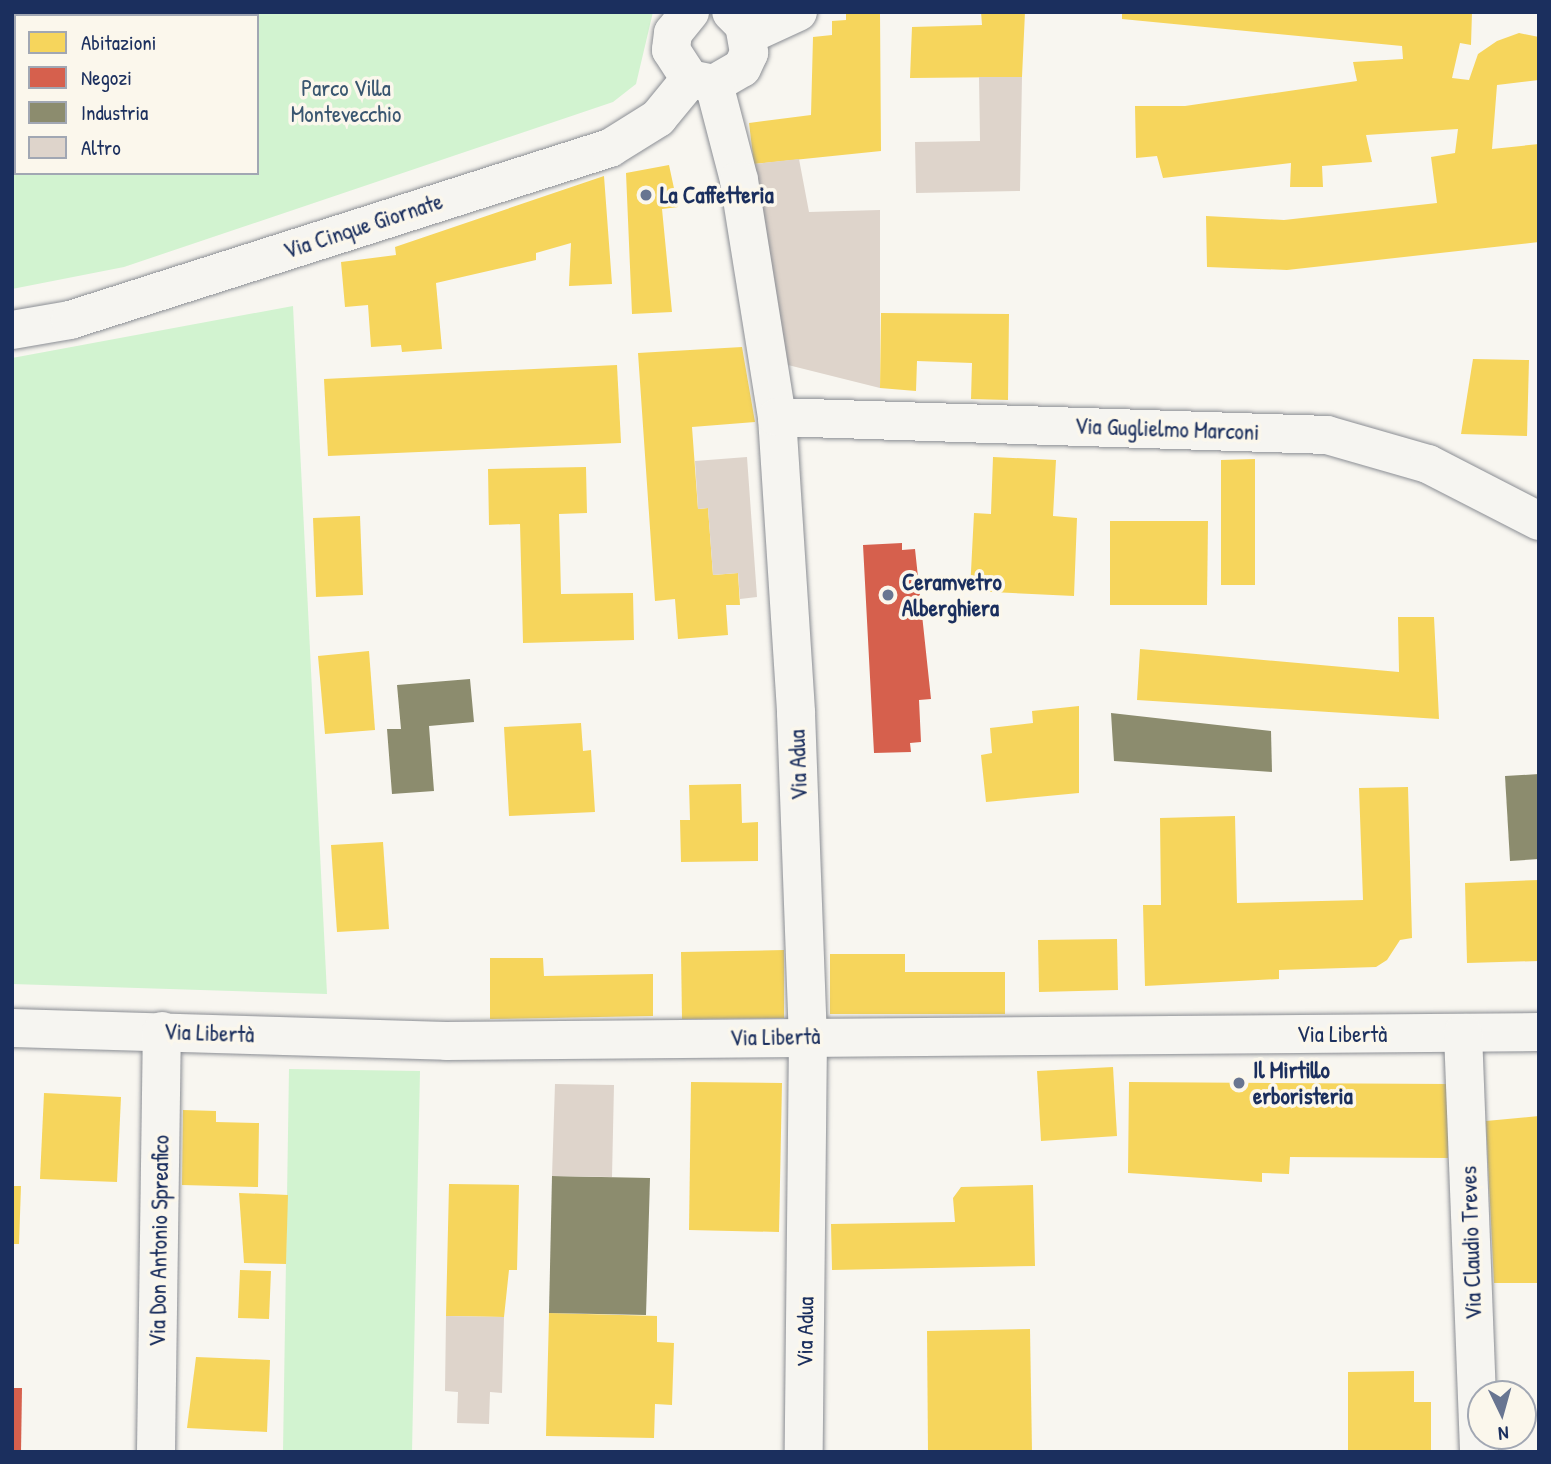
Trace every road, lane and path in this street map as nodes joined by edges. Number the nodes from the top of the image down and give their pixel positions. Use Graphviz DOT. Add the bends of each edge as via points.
graph roads {
  1 [pos="690,12"];
  2 [pos="797,12"];
  3 [pos="739,24"];
  4 [pos="702,82"];
  5 [pos="12,330"];
  6 [pos="777,417"];
  7 [pos="1539,521"];
  8 [pos="12,1028"];
  9 [pos="162,1031"];
  10 [pos="1539,1032"];
  11 [pos="1463,1033"];
  12 [pos="808,1037"];
  13 [pos="156,1452"];
  14 [pos="804,1452"];
  15 [pos="1479,1452"];
  1 -- 4 [label="street, Via Adua" via="673,33 671,50"];
  2 -- 3 [label="street"];
  3 -- 4 [label="street, Via Cinque Giornate" via="742,68"];
  4 -- 5 [label="street, Via Cinque Giornate" via="658,118 610,148 70,320"];
  4 -- 6 [label="street, Via Adua" via="738,180"];
  6 -- 7 [label="street, Via Guglielmo Marconi" via="1327,435 1428,464"];
  6 -- 12 [label="street, Via Adua"];
  8 -- 9 [label="street, Via Libertà"];
  9 -- 12 [label="street, Via Libertà" via="446,1041"];
  9 -- 13 [label="street, Via Don Antonio Spreafico"];
  10 -- 11 [label="street, Via Libertà"];
  11 -- 12 [label="street, Via Libertà"];
  11 -- 15 [label="street, Via Claudio Treves"];
  12 -- 14 [label="street, Via Adua"];
}
